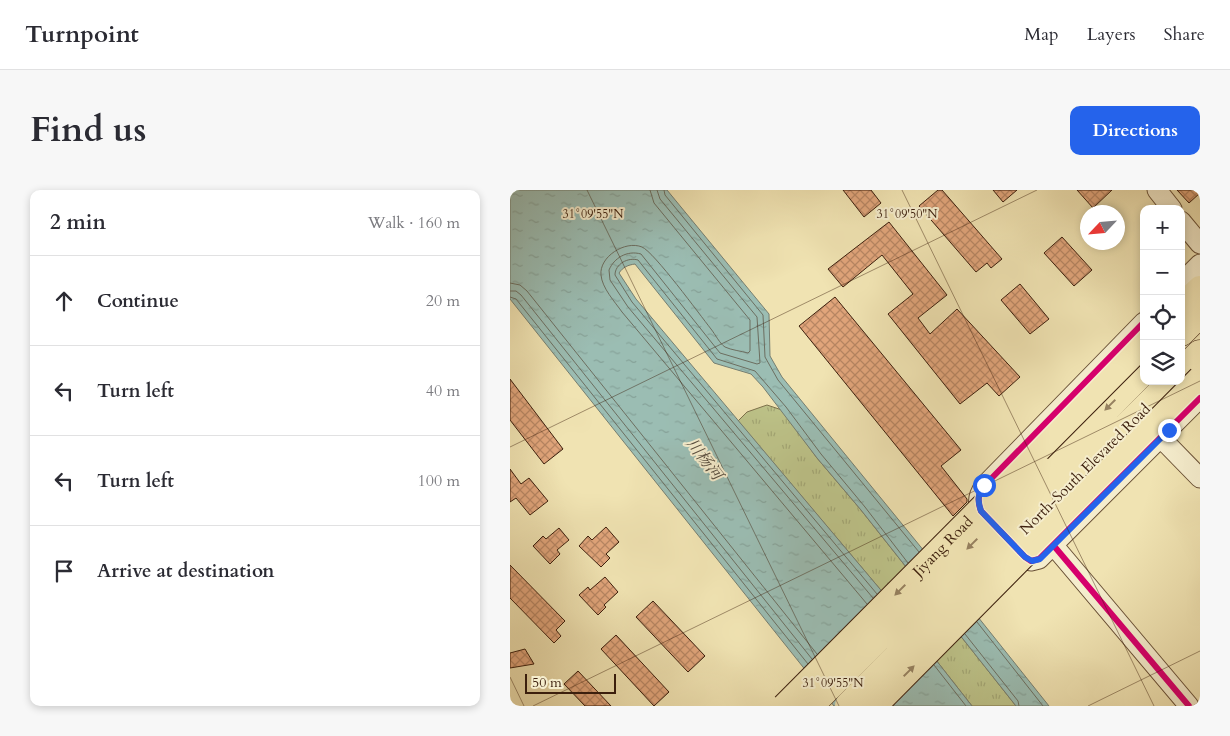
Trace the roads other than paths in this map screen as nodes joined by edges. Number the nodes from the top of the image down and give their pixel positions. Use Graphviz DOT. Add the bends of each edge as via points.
graph roads {
  1 [pos="1156,190"];
  2 [pos="1169,205"];
  3 [pos="1185,226"];
  4 [pos="1200,244"];
  5 [pos="1200,264"];
  6 [pos="1185,280"];
  7 [pos="1200,288"];
  8 [pos="1185,302"];
  9 [pos="1200,313"];
  10 [pos="1140,326"];
  11 [pos="1185,328"];
  12 [pos="1140,348"];
  13 [pos="1200,354"];
  14 [pos="1185,369"];
  15 [pos="1140,374"];
  16 [pos="1200,378"];
  17 [pos="1169,385"];
  18 [pos="1200,398"];
  19 [pos="1161,438"];
  20 [pos="1198,472"];
  21 [pos="1054,546"];
  22 [pos="784,706"];
  23 [pos="809,706"];
  24 [pos="849,706"];
  25 [pos="875,706"];
  26 [pos="1189,706"];
  1 -- 2 [label="street"];
  3 -- 4 [label="street"];
  5 -- 6 [label="street"];
  7 -- 8 [label="main road"];
  9 -- 11 [label="highway"];
  10 -- 21 [label="street" via="979,493 981,511 1025,557 1032,561 1040,559"];
  12 -- 22 [label="main road, Jiyang Road, one-way, bridge"];
  13 -- 14 [label="highway"];
  15 -- 23 [label="highway, North-South Elevated Road, one-way, bridge"];
  25 -- 16 [label="main road, one-way, bridge"];
  17 -- 24 [label="highway, North-South Elevated Road, bridge"];
  18 -- 19 [label="street"];
  19 -- 20 [label="street"];
  19 -- 21 [label="street"];
  21 -- 26 [label="street"];
}
